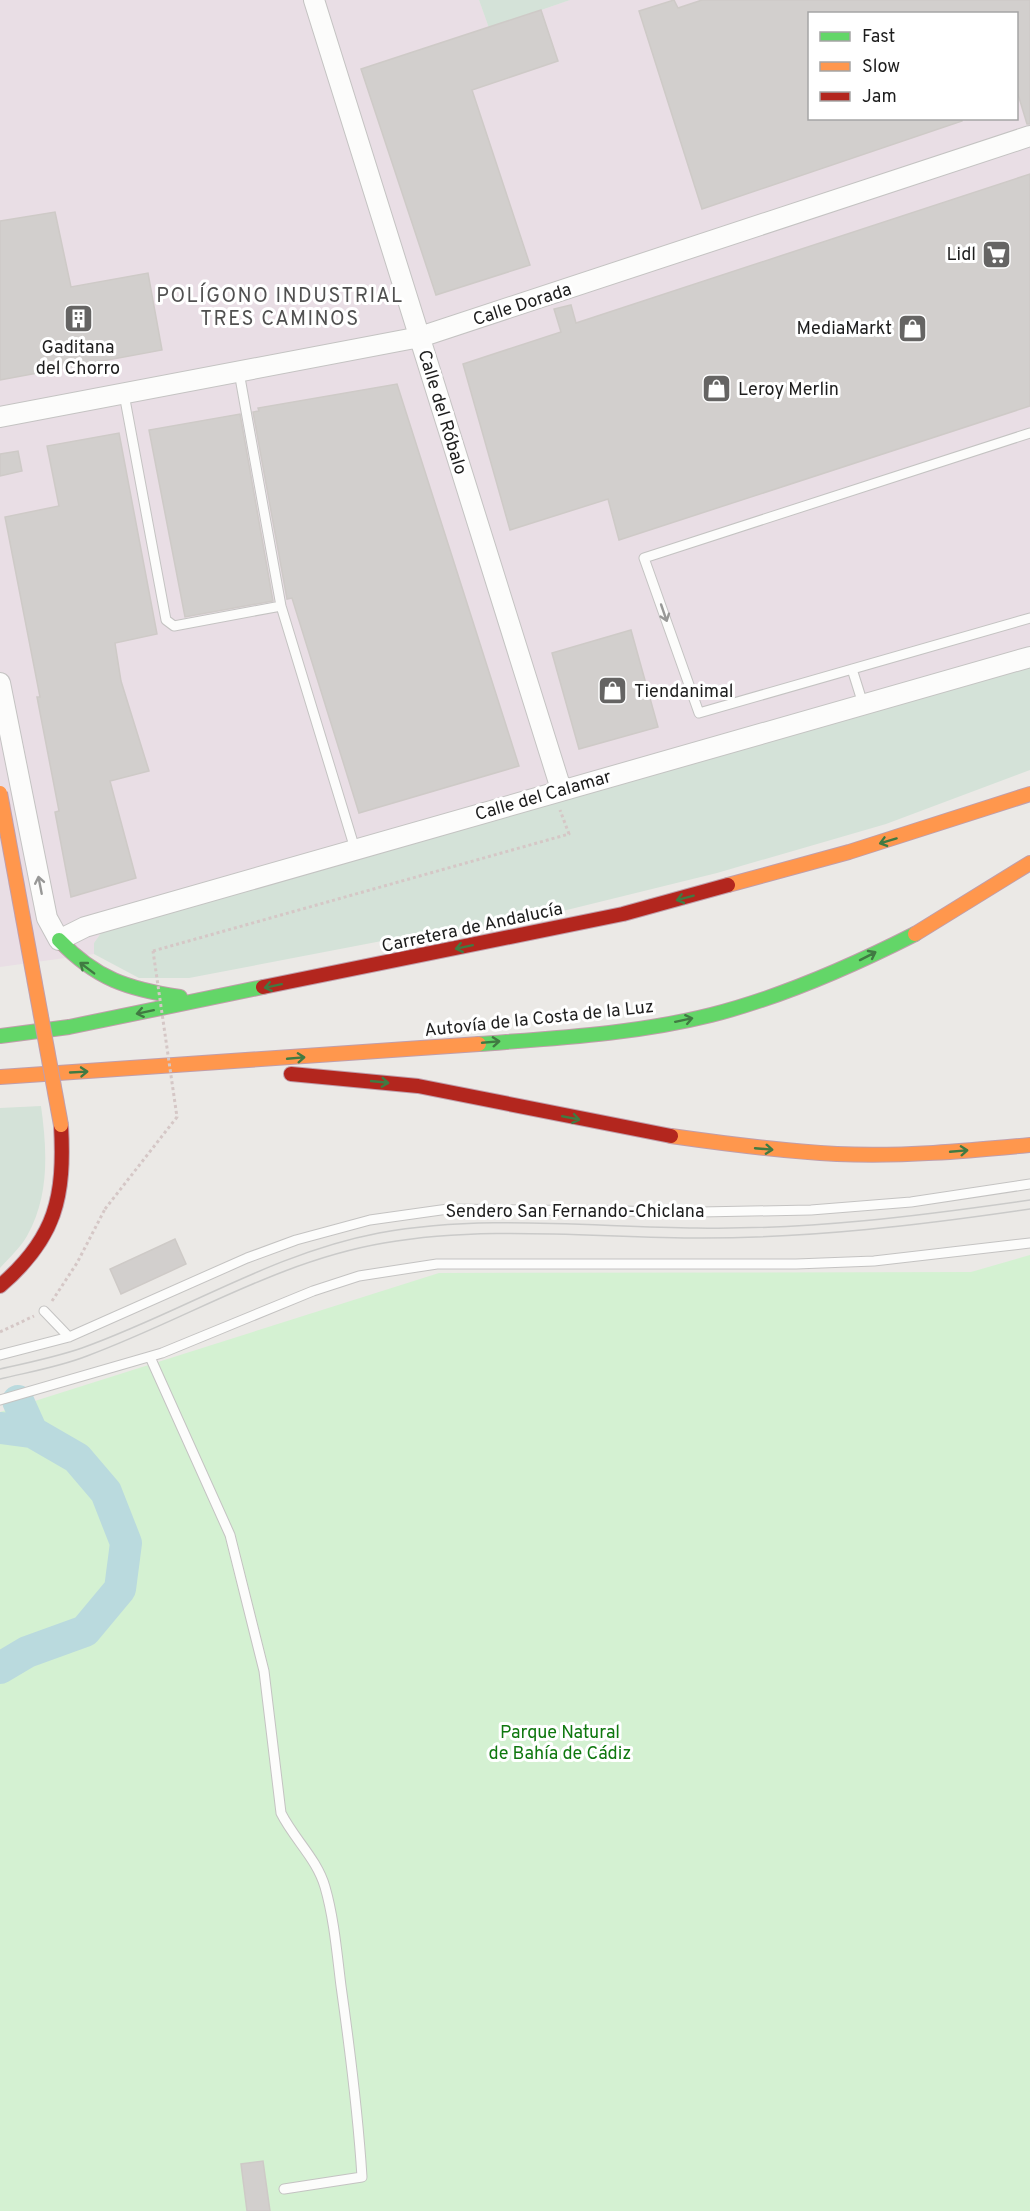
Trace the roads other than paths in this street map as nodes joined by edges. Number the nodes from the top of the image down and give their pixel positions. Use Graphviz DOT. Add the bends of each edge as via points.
graph roads {
  1 [pos="314,0"];
  2 [pos="1030,136"];
  3 [pos="420,337"];
  4 [pos="239,372"];
  5 [pos="124,394"];
  6 [pos="0,417"];
  7 [pos="1030,433"];
  8 [pos="281,606"];
  9 [pos="1030,618"];
  10 [pos="1030,657"];
  11 [pos="852,669"];
  12 [pos="0,683"];
  13 [pos="863,704"];
  14 [pos="1030,780"];
  15 [pos="557,791"];
  16 [pos="0,793"];
  17 [pos="1030,794"];
  18 [pos="944,824"];
  19 [pos="355,849"];
  20 [pos="1030,863"];
  21 [pos="59,940"];
  22 [pos="202,1000"];
  23 [pos="0,1036"];
  24 [pos="196,1066"];
  25 [pos="0,1077"];
  26 [pos="1030,1145"];
  27 [pos="1030,1184"];
  28 [pos="1030,1243"];
  29 [pos="0,1286"];
  30 [pos="45,1311"];
  31 [pos="69,1337"];
  32 [pos="0,1355"];
  33 [pos="150,1357"];
  34 [pos="0,1400"];
  35 [pos="284,2189"];
  1 -- 3 [label="street, Calle del Róbalo"];
  2 -- 3 [label="street, Calle Dorada"];
  3 -- 4 [label="street, Calle Dorada"];
  3 -- 15 [label="street, Calle del Róbalo"];
  4 -- 5 [label="street, Calle Dorada"];
  4 -- 8 [label="lane"];
  5 -- 6 [label="street, Calle Dorada"];
  5 -- 8 [label="lane" via="166,620 174,626"];
  7 -- 11 [label="lane, one-way" via="644,558 699,713"];
  8 -- 19 [label="lane"];
  9 -- 11 [label="lane"];
  10 -- 13 [label="street, Calle del Calamar"];
  11 -- 13 [label="lane"];
  21 -- 12 [label="street, one-way" via="47,918"];
  13 -- 15 [label="street, Calle del Calamar"];
  14 -- 18 [label="highway"];
  15 -- 19 [label="street, Calle del Calamar"];
  16 -- 29 [label="highway, bridge" via="62,1125 65,1167 60,1200 41,1244"];
  17 -- 18 [label="highway"];
  18 -- 22 [label="highway, Carretera de Andalucía, one-way" via="623,914"];
  19 -- 21 [label="street, Calle del Calamar" via="85,927"];
  24 -- 20 [label="highway, Autovía de la Costa de la Luz, one-way" via="630,1031 711,1015 783,993 861,960 937,921"];
  22 -- 21 [label="highway, one-way" via="130,990 89,970"];
  22 -- 23 [label="highway, Carretera de Andalucía, one-way" via="69,1028"];
  25 -- 24 [label="highway, one-way"];
  24 -- 26 [label="highway, one-way" via="418,1086 661,1135 760,1149 839,1154 940,1153"];
  27 -- 31 [label="lane, Sendero San Fernando-Chiclana" via="911,1202 811,1210 448,1209 370,1220 247,1258"];
  28 -- 33 [label="lane" via="874,1261 796,1264 437,1264 350,1279"];
  30 -- 31 [label="lane"];
  31 -- 32 [label="lane, Sendero San Fernando-Chiclana"];
  33 -- 34 [label="lane"];
  33 -- 35 [label="lane" via="230,1535 264,1671 281,1813 317,1867 325,1887 338,1964 362,2177"];
}
